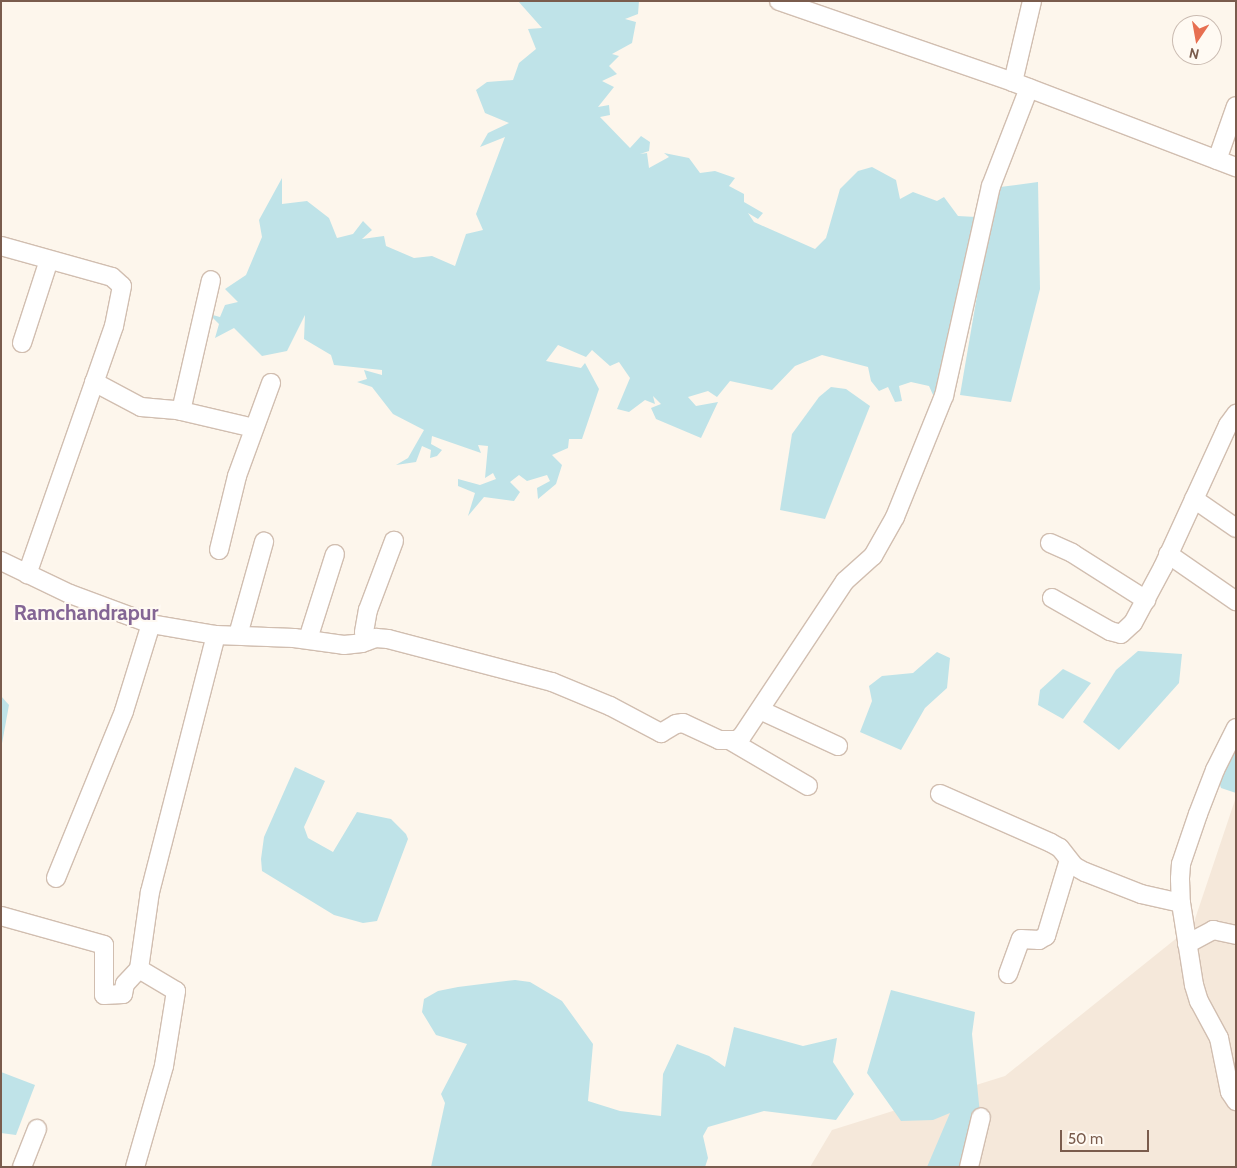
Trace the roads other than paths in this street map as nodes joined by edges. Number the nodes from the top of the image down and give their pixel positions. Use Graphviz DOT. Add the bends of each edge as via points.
graph roads {
  1 [pos="779,1"];
  2 [pos="1032,1"];
  3 [pos="1021,85"];
  4 [pos="1236,106"];
  5 [pos="1217,160"];
  6 [pos="1236,167"];
  7 [pos="1,246"];
  8 [pos="49,260"];
  9 [pos="211,280"];
  10 [pos="22,343"];
  11 [pos="94,382"];
  12 [pos="271,383"];
  13 [pos="181,411"];
  14 [pos="1236,414"];
  15 [pos="254,428"];
  16 [pos="1194,499"];
  17 [pos="1236,528"];
  18 [pos="394,541"];
  19 [pos="264,542"];
  20 [pos="1050,542"];
  21 [pos="219,550"];
  22 [pos="335,554"];
  23 [pos="1168,554"];
  24 [pos="1,561"];
  25 [pos="27,574"];
  26 [pos="1052,598"];
  27 [pos="1146,600"];
  28 [pos="1236,601"];
  29 [pos="151,624"];
  30 [pos="216,635"];
  31 [pos="238,635"];
  32 [pos="308,639"];
  33 [pos="367,641"];
  34 [pos="760,710"];
  35 [pos="1236,728"];
  36 [pos="731,741"];
  37 [pos="838,746"];
  38 [pos="808,786"];
  39 [pos="940,794"];
  40 [pos="1069,860"];
  41 [pos="56,878"];
  42 [pos="1181,903"];
  43 [pos="1,916"];
  44 [pos="1236,935"];
  45 [pos="1187,944"];
  46 [pos="139,969"];
  47 [pos="1008,974"];
  48 [pos="1227,1037"];
  49 [pos="1236,1101"];
  50 [pos="981,1117"];
  51 [pos="37,1128"];
  52 [pos="22,1167"];
  53 [pos="135,1167"];
  54 [pos="969,1167"];
  1 -- 3 [label="street"];
  2 -- 3 [label="street"];
  3 -- 5 [label="street"];
  3 -- 34 [label="street" via="991,186 944,396 894,516 873,556 845,581"];
  4 -- 5 [label="street"];
  5 -- 6 [label="street"];
  7 -- 8 [label="street"];
  8 -- 10 [label="street"];
  8 -- 11 [label="street" via="112,277 122,286 114,326"];
  9 -- 13 [label="street"];
  11 -- 13 [label="street" via="141,407"];
  11 -- 25 [label="street"];
  12 -- 15 [label="street"];
  13 -- 15 [label="street"];
  14 -- 16 [label="street"];
  15 -- 21 [label="street" via="237,476"];
  16 -- 17 [label="street"];
  16 -- 23 [label="street"];
  18 -- 33 [label="street" via="368,610 364,632"];
  19 -- 31 [label="street"];
  20 -- 27 [label="street"];
  22 -- 32 [label="street"];
  23 -- 27 [label="street"];
  23 -- 28 [label="street"];
  24 -- 25 [label="street"];
  25 -- 29 [label="street"];
  26 -- 27 [label="street" via="1120,634 1133,623"];
  29 -- 30 [label="street"];
  29 -- 41 [label="street" via="124,711"];
  30 -- 31 [label="street"];
  30 -- 46 [label="street" via="150,892"];
  31 -- 32 [label="street"];
  32 -- 33 [label="street" via="344,645"];
  33 -- 36 [label="street" via="388,638 552,682 610,706 661,733 683,723 719,740"];
  34 -- 36 [label="street" via="742,736"];
  34 -- 37 [label="street"];
  35 -- 42 [label="street" via="1205,796 1184,856 1180,872"];
  36 -- 38 [label="street"];
  39 -- 40 [label="street" via="1051,843 1060,848"];
  40 -- 42 [label="street" via="1079,869 1141,894"];
  40 -- 47 [label="street" via="1046,936 1039,940 1020,939"];
  42 -- 45 [label="street"];
  43 -- 46 [label="street" via="104,945 104,995 122,994 125,984"];
  44 -- 45 [label="street" via="1213,930"];
  45 -- 48 [label="street" via="1197,994"];
  46 -- 53 [label="street" via="173,988 176,994 164,1066"];
  48 -- 49 [label="street" via="1230,1092"];
  50 -- 54 [label="street"];
  51 -- 52 [label="street"];
}
